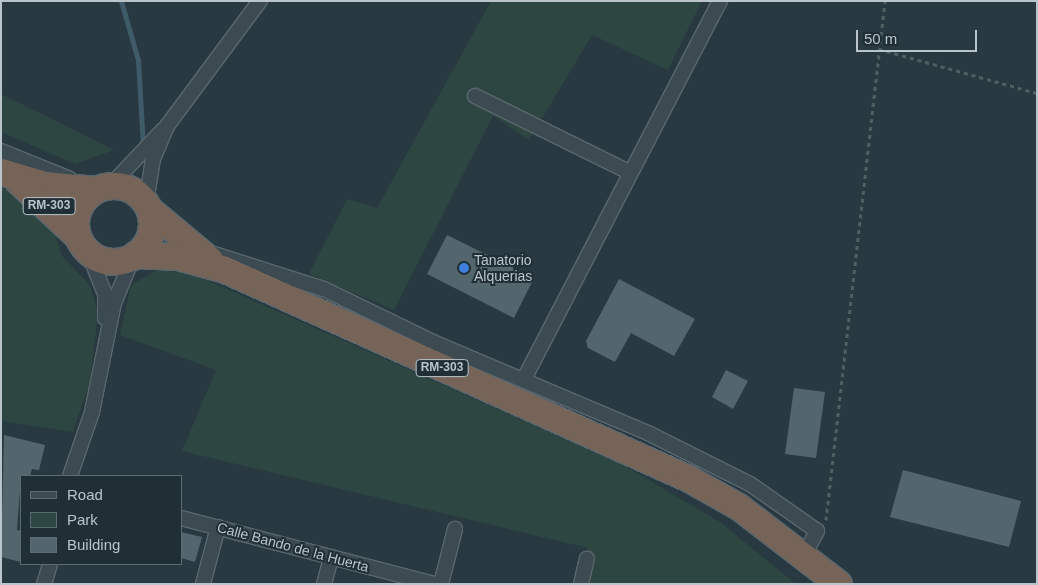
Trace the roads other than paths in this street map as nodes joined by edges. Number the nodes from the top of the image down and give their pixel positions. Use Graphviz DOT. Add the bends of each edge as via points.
graph roads {
  1 [pos="260,1"];
  2 [pos="720,1"];
  3 [pos="475,96"];
  4 [pos="167,126"];
  5 [pos="1,151"];
  6 [pos="629,172"];
  7 [pos="9,176"];
  8 [pos="103,188"];
  9 [pos="148,207"];
  10 [pos="83,245"];
  11 [pos="193,248"];
  12 [pos="134,256"];
  13 [pos="225,270"];
  14 [pos="105,339"];
  15 [pos="524,379"];
  16 [pos="660,466"];
  17 [pos="70,475"];
  18 [pos="182,518"];
  19 [pos="218,527"];
  20 [pos="455,529"];
  21 [pos="805,554"];
  22 [pos="331,557"];
  23 [pos="587,559"];
  24 [pos="50,565"];
  25 [pos="44,584"];
  26 [pos="203,584"];
  27 [pos="324,584"];
  28 [pos="434,584"];
  29 [pos="441,584"];
  30 [pos="581,584"];
  31 [pos="814,584"];
  32 [pos="838,584"];
  1 -- 4 [label="street"];
  2 -- 6 [label="street"];
  3 -- 6 [label="street"];
  4 -- 8 [label="street"];
  4 -- 9 [label="street" via="154,159"];
  5 -- 8 [label="street"];
  6 -- 15 [label="street"];
  7 -- 8 [label="highway, RM-303"];
  7 -- 10 [label="highway, RM-303"];
  8 -- 9 [label="highway, RM-303" via="131,189"];
  8 -- 10 [label="highway, RM-303" via="78,210"];
  9 -- 11 [label="highway, RM-303"];
  9 -- 12 [label="highway" via="148,240"];
  10 -- 12 [label="highway, RM-303" via="110,262"];
  10 -- 14 [label="street" via="105,294"];
  11 -- 13 [label="highway, RM-303"];
  11 -- 15 [label="street" via="324,289"];
  12 -- 13 [label="highway, RM-303" via="178,257"];
  12 -- 14 [label="street"];
  13 -- 16 [label="highway, RM-303"];
  14 -- 17 [label="street" via="92,412"];
  15 -- 21 [label="street" via="750,484 817,531"];
  16 -- 21 [label="highway, RM-303" via="740,506"];
  16 -- 31 [label="highway, RM-303" via="737,519"];
  18 -- 19 [label="street, Calle Bando de la Huerta"];
  19 -- 22 [label="street, Calle Bando de la Huerta"];
  19 -- 26 [label="street"];
  20 -- 29 [label="street"];
  21 -- 32 [label="highway, RM-303"];
  22 -- 27 [label="street"];
  22 -- 28 [label="street, Calle Bando de la Huerta"];
  23 -- 30 [label="street"];
  24 -- 25 [label="street"];
}
